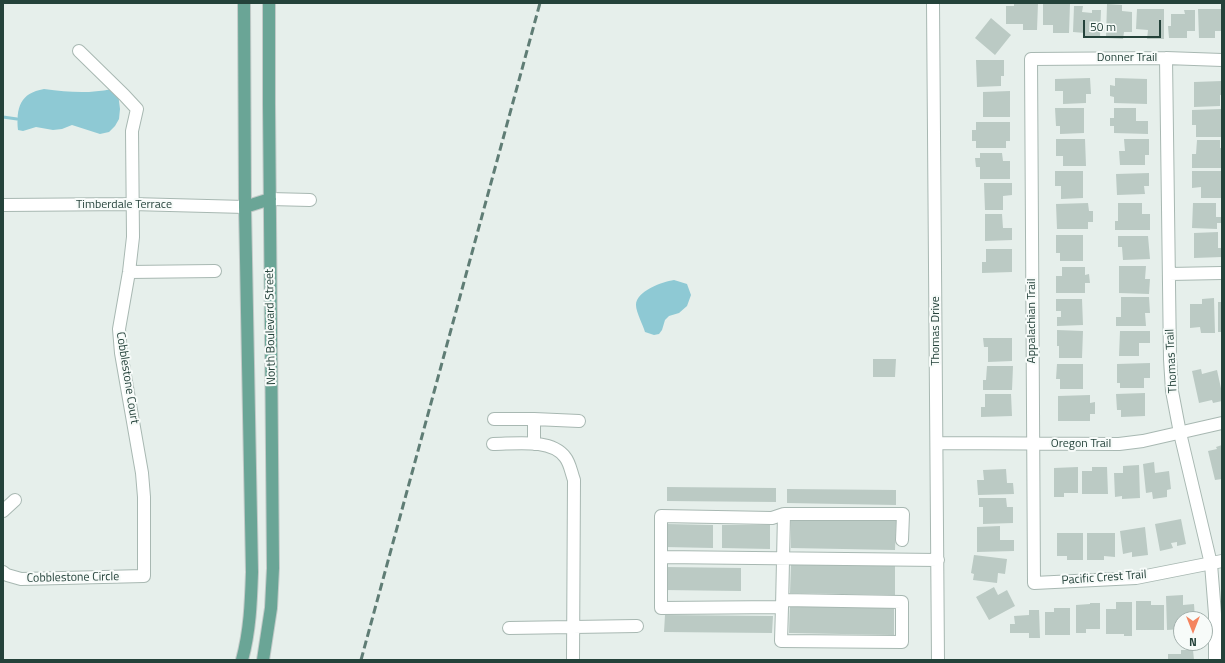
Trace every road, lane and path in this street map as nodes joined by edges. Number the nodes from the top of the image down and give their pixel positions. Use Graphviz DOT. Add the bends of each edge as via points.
graph roads {
  1 [pos="244,3"];
  2 [pos="269,3"];
  3 [pos="934,3"];
  4 [pos="79,51"];
  5 [pos="1166,58"];
  6 [pos="1031,59"];
  7 [pos="1222,60"];
  8 [pos="270,199"];
  9 [pos="310,200"];
  10 [pos="132,204"];
  11 [pos="3,205"];
  12 [pos="245,207"];
  13 [pos="129,272"];
  14 [pos="215,272"];
  15 [pos="1222,273"];
  16 [pos="1169,274"];
  17 [pos="494,419"];
  18 [pos="534,419"];
  19 [pos="579,421"];
  20 [pos="1222,423"];
  21 [pos="1180,434"];
  22 [pos="937,443"];
  23 [pos="493,444"];
  24 [pos="534,444"];
  25 [pos="1033,444"];
  26 [pos="15,500"];
  27 [pos="3,511"];
  28 [pos="784,514"];
  29 [pos="902,540"];
  30 [pos="661,557"];
  31 [pos="783,558"];
  32 [pos="938,560"];
  33 [pos="1216,562"];
  34 [pos="3,572"];
  35 [pos="144,576"];
  36 [pos="1034,583"];
  37 [pos="783,604"];
  38 [pos="573,626"];
  39 [pos="637,626"];
  40 [pos="509,628"];
  41 [pos="264,655"];
  42 [pos="242,660"];
  43 [pos="573,660"];
  44 [pos="938,660"];
  45 [pos="1215,660"];
  1 -- 12 [label="main road, North Boulevard Street"];
  2 -- 8 [label="main road, North Boulevard Street"];
  3 -- 22 [label="street, Thomas Drive"];
  4 -- 10 [label="street, Cobblestone Court" via="138,110 132,131"];
  5 -- 6 [label="street, Donner Trail"];
  5 -- 7 [label="street, Donner Trail"];
  5 -- 16 [label="street, Thomas Trail"];
  6 -- 25 [label="street, Appalachian Trail"];
  8 -- 9 [label="street"];
  8 -- 12 [label="main road"];
  8 -- 41 [label="main road, North Boulevard Street" via="273,568 271,608"];
  10 -- 11 [label="street, Timberdale Terrace"];
  10 -- 12 [label="street, Timberdale Terrace"];
  10 -- 13 [label="street, Cobblestone Court" via="133,237"];
  12 -- 42 [label="main road, North Boulevard Street" via="252,572 251,610"];
  13 -- 14 [label="street"];
  13 -- 35 [label="street, Cobblestone Court" via="119,329 142,473"];
  15 -- 16 [label="street"];
  16 -- 21 [label="street, Thomas Trail" via="1172,391"];
  17 -- 18 [label="street"];
  18 -- 19 [label="street"];
  18 -- 24 [label="street"];
  20 -- 21 [label="street, Oregon Trail"];
  21 -- 25 [label="street, Oregon Trail" via="1118,444"];
  21 -- 33 [label="street, Thomas Trail"];
  22 -- 25 [label="street, Oregon Trail"];
  22 -- 32 [label="street, Thomas Drive"];
  23 -- 24 [label="street"];
  24 -- 38 [label="street" via="553,447 561,452 566,458 574,480"];
  25 -- 36 [label="street, Appalachian Trail"];
  26 -- 27 [label="street"];
  28 -- 29 [label="street" via="903,514"];
  28 -- 30 [label="street" via="772,518 661,516"];
  28 -- 31 [label="street"];
  30 -- 31 [label="street"];
  30 -- 37 [label="street" via="661,608"];
  31 -- 32 [label="street"];
  31 -- 37 [label="street"];
  32 -- 44 [label="street, Thomas Drive"];
  33 -- 36 [label="street, Pacific Crest Trail" via="1136,578"];
  33 -- 45 [label="street, Thomas Trail"];
  34 -- 35 [label="street, Cobblestone Circle" via="21,579"];
  37 -- 37 [label="street" via="902,602 902,642 781,641"];
  38 -- 39 [label="street"];
  38 -- 40 [label="street"];
  38 -- 43 [label="street"];
}
